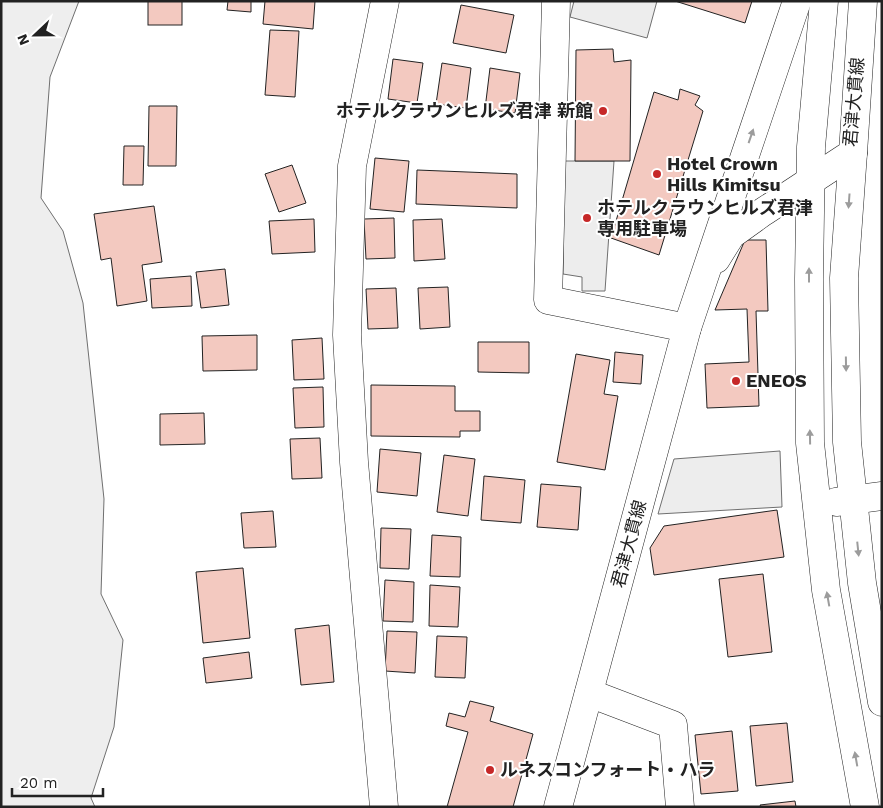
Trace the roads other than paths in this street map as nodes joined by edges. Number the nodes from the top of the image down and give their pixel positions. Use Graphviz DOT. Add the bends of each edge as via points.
graph roads {
  1 [pos="385,1"];
  2 [pos="556,1"];
  3 [pos="796,1"];
  4 [pos="824,1"];
  5 [pos="863,1"];
  6 [pos="852,153"];
  7 [pos="810,181"];
  8 [pos="702,281"];
  9 [pos="687,328"];
  10 [pos="882,496"];
  11 [pos="853,500"];
  12 [pos="817,503"];
  13 [pos="589,693"];
  14 [pos="882,702"];
  15 [pos="384,807"];
  16 [pos="558,807"];
  17 [pos="680,807"];
  18 [pos="865,807"];
  1 -- 15 [label="street" via="352,166 347,335 354,462"];
  2 -- 9 [label="street" via="548,300"];
  8 -- 3 [label="street, 君津大貫線, one-way"];
  4 -- 7 [label="street"];
  5 -- 6 [label="street, 君津大貫線"];
  6 -- 7 [label="street, 君津大貫線"];
  6 -- 11 [label="street, one-way" via="844,278 847,442"];
  7 -- 8 [label="street, 君津大貫線" via="731,236"];
  12 -- 7 [label="street, one-way" via="810,443"];
  8 -- 9 [label="street, 君津大貫線"];
  9 -- 13 [label="street, 君津大貫線"];
  10 -- 11 [label="street"];
  11 -- 12 [label="street"];
  11 -- 14 [label="street, one-way" via="862,583"];
  18 -- 12 [label="street, one-way" via="826,590"];
  13 -- 16 [label="street, 君津大貫線"];
  13 -- 17 [label="street" via="673,725"];
}
